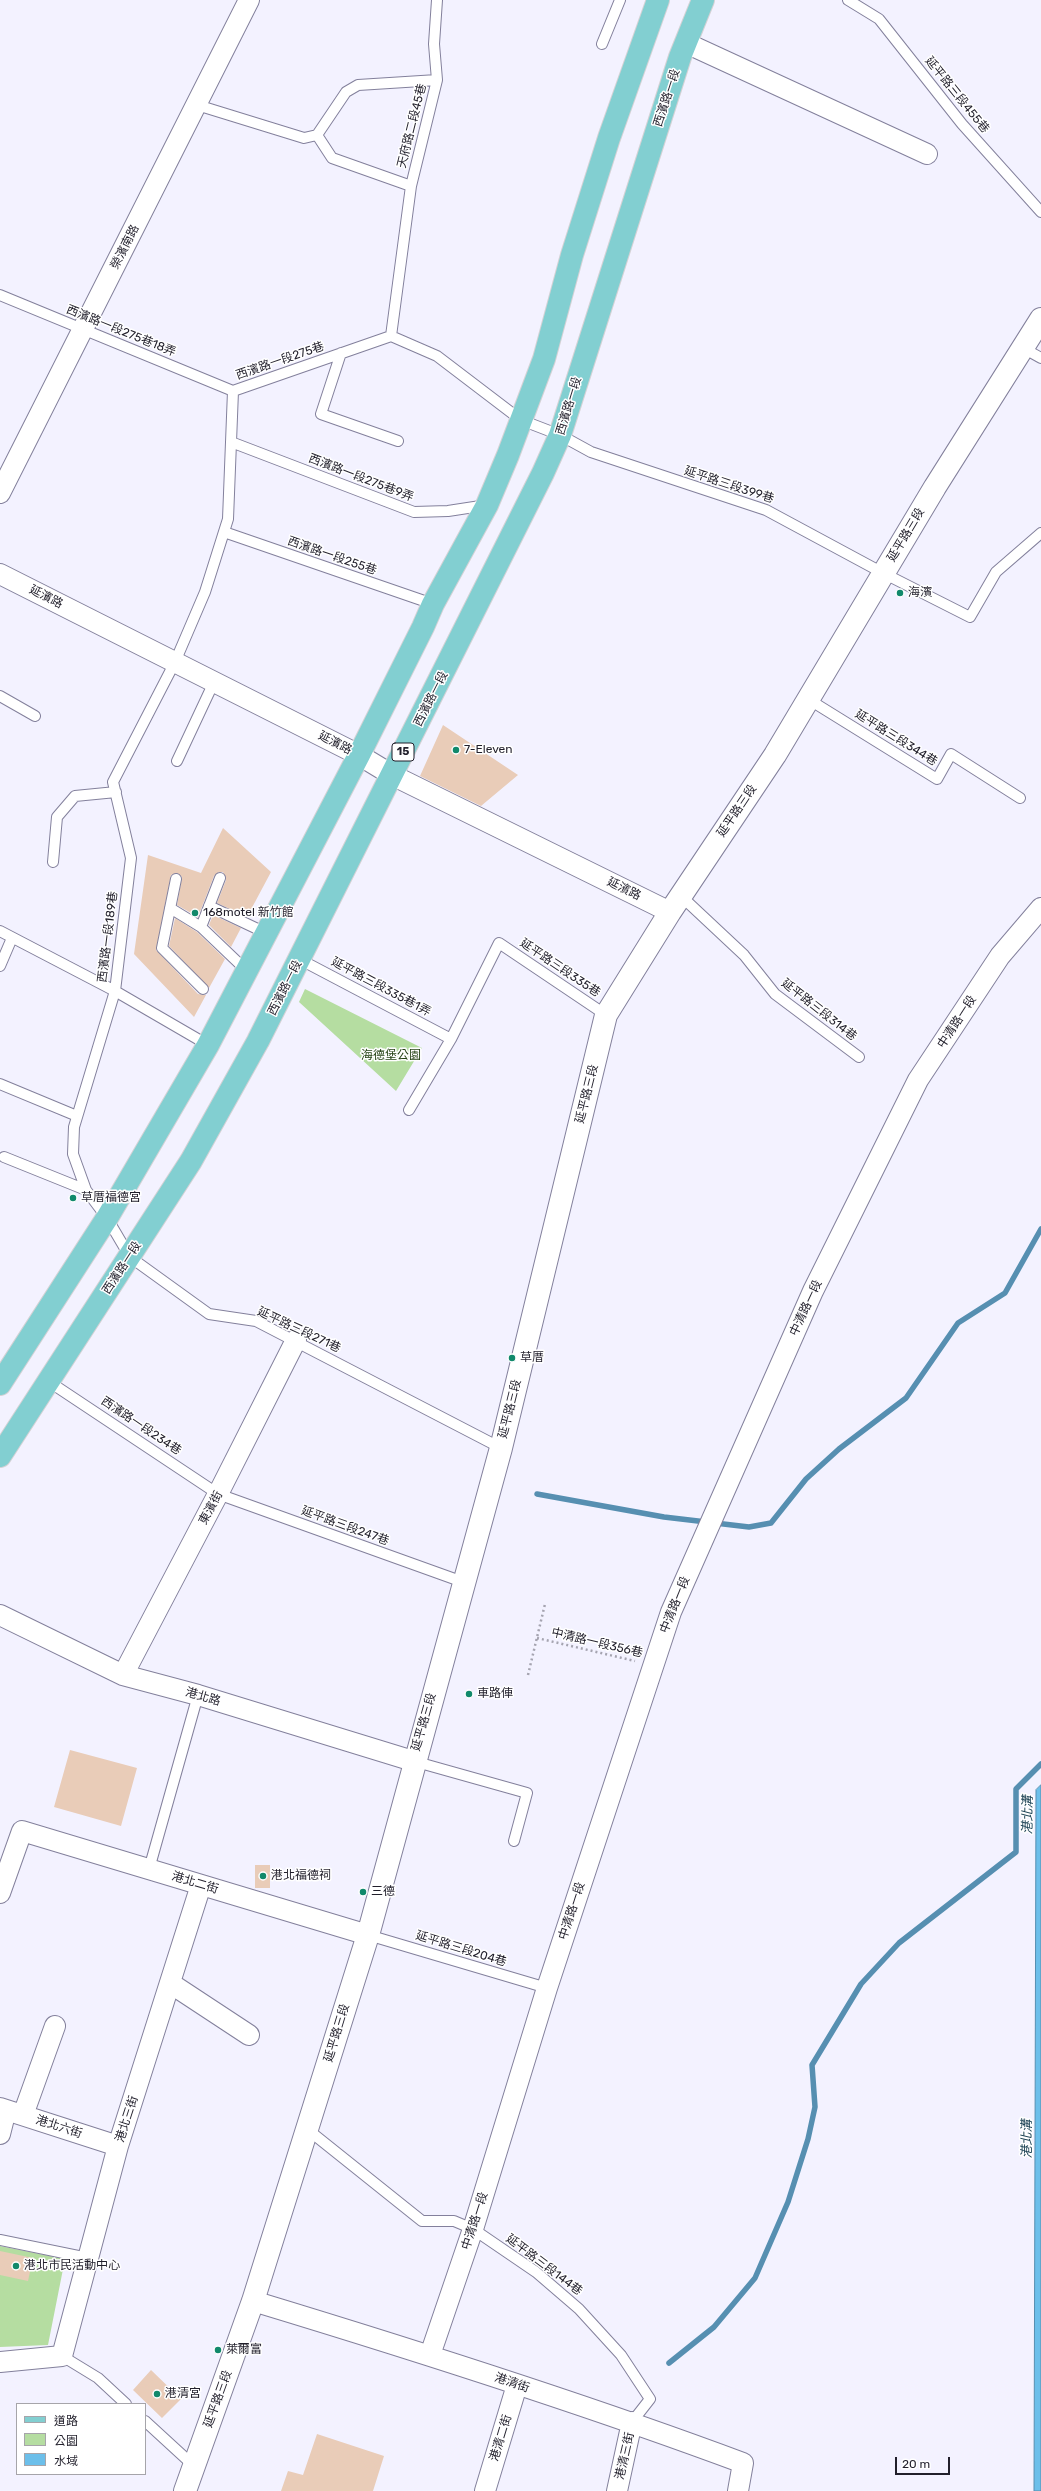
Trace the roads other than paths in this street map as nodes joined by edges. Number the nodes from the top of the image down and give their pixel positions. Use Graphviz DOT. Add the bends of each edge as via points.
graph roads {
  1 [pos="249,0"];
  2 [pos="437,0"];
  3 [pos="620,0"];
  4 [pos="658,0"];
  5 [pos="703,0"];
  6 [pos="848,0"];
  7 [pos="686,43"];
  8 [pos="602,44"];
  9 [pos="437,80"];
  10 [pos="197,105"];
  11 [pos="317,136"];
  12 [pos="926,154"];
  13 [pos="411,186"];
  14 [pos="1041,212"];
  15 [pos="0,295"];
  16 [pos="1041,319"];
  17 [pos="84,329"];
  18 [pos="391,336"];
  19 [pos="341,353"];
  20 [pos="1032,353"];
  21 [pos="233,391"];
  22 [pos="521,420"];
  23 [pos="560,435"];
  24 [pos="398,441"];
  25 [pos="231,442"];
  26 [pos="0,493"];
  27 [pos="487,505"];
  28 [pos="224,532"];
  29 [pos="1041,533"];
  30 [pos="883,573"];
  31 [pos="0,574"];
  32 [pos="433,604"];
  33 [pos="175,662"];
  34 [pos="214,682"];
  35 [pos="0,696"];
  36 [pos="808,699"];
  37 [pos="35,716"];
  38 [pos="359,755"];
  39 [pos="177,761"];
  40 [pos="392,775"];
  41 [pos="116,792"];
  42 [pos="1020,798"];
  43 [pos="53,862"];
  44 [pos="176,878"];
  45 [pos="220,878"];
  46 [pos="676,904"];
  47 [pos="209,906"];
  48 [pos="170,908"];
  49 [pos="1041,908"];
  50 [pos="201,927"];
  51 [pos="0,931"];
  52 [pos="266,932"];
  53 [pos="12,938"];
  54 [pos="299,959"];
  55 [pos="0,966"];
  56 [pos="246,971"];
  57 [pos="202,989"];
  58 [pos="114,991"];
  59 [pos="606,1015"];
  60 [pos="451,1039"];
  61 [pos="208,1045"];
  62 [pos="859,1057"];
  63 [pos="0,1084"];
  64 [pos="409,1110"];
  65 [pos="77,1116"];
  66 [pos="4,1157"];
  67 [pos="86,1190"];
  68 [pos="107,1218"];
  69 [pos="130,1257"];
  70 [pos="296,1340"];
  71 [pos="48,1380"];
  72 [pos="0,1384"];
  73 [pos="501,1448"];
  74 [pos="0,1456"];
  75 [pos="218,1494"];
  76 [pos="463,1582"];
  77 [pos="0,1615"];
  78 [pos="123,1675"];
  79 [pos="198,1695"];
  80 [pos="413,1761"];
  81 [pos="514,1841"];
  82 [pos="149,1869"];
  83 [pos="201,1885"];
  84 [pos="0,1894"];
  85 [pos="368,1935"];
  86 [pos="170,1983"];
  87 [pos="547,1988"];
  88 [pos="55,2026"];
  89 [pos="249,2035"];
  90 [pos="10,2111"];
  91 [pos="307,2129"];
  92 [pos="0,2134"];
  93 [pos="118,2146"];
  94 [pos="473,2230"];
  95 [pos="0,2240"];
  96 [pos="88,2258"];
  97 [pos="253,2301"];
  98 [pos="430,2355"];
  99 [pos="62,2356"];
  100 [pos="0,2362"];
  101 [pos="517,2385"];
  102 [pos="125,2403"];
  103 [pos="146,2422"];
  104 [pos="632,2422"];
  105 [pos="194,2466"];
  106 [pos="185,2491"];
  107 [pos="485,2491"];
  108 [pos="617,2491"];
  109 [pos="738,2491"];
  1 -- 10 [label="street, 榮濱南路"];
  2 -- 9 [label="lane, 天府路二段45巷" via="434,44"];
  3 -- 8 [label="lane"];
  4 -- 22 [label="main road" via="607,145 572,255 544,358"];
  5 -- 7 [label="main road, 西濱路一段 / 15"];
  6 -- 14 [label="lane, 延平路三段455巷" via="879,19 962,124"];
  7 -- 12 [label="street"];
  7 -- 23 [label="main road, 西濱路一段 / 15"];
  9 -- 11 [label="lane" via="358,84 346,92"];
  9 -- 13 [label="lane, 天府路二段45巷"];
  10 -- 11 [label="lane" via="304,138"];
  10 -- 17 [label="street, 榮濱南路"];
  11 -- 13 [label="lane, 天府路二段45巷" via="332,158"];
  13 -- 18 [label="lane, 天府路二段45巷"];
  15 -- 17 [label="lane, 西濱路一段275巷18弄"];
  16 -- 20 [label="street, 延平路三段"];
  17 -- 21 [label="lane, 西濱路一段275巷18弄"];
  17 -- 26 [label="street, 榮濱南路"];
  18 -- 19 [label="lane, 西濱路一段275巷"];
  18 -- 22 [label="lane" via="437,356"];
  19 -- 21 [label="lane, 西濱路一段275巷"];
  19 -- 24 [label="lane" via="321,414"];
  20 -- 30 [label="street, 延平路三段" via="935,487"];
  21 -- 25 [label="lane, 西濱路一段275巷"];
  22 -- 23 [label="lane"];
  22 -- 27 [label="main road"];
  23 -- 30 [label="lane, 延平路三段399巷" via="591,452 766,510"];
  23 -- 40 [label="main road, 西濱路一段 / 15" via="460,642"];
  25 -- 27 [label="lane, 西濱路一段275巷9弄" via="414,512 448,511"];
  25 -- 28 [label="lane, 西濱路一段275巷" via="228,519"];
  27 -- 32 [label="main road"];
  28 -- 32 [label="lane, 西濱路一段255巷"];
  28 -- 33 [label="lane, 西濱路一段275巷" via="205,592"];
  29 -- 30 [label="lane, 延平路三段399巷" via="996,572 970,617"];
  30 -- 36 [label="street, 延平路三段"];
  31 -- 33 [label="street, 延濱路"];
  32 -- 38 [label="main road"];
  33 -- 34 [label="street, 延濱路"];
  33 -- 41 [label="lane, 西濱路一段189巷" via="113,782"];
  34 -- 38 [label="street, 延濱路"];
  34 -- 39 [label="lane"];
  35 -- 37 [label="lane"];
  36 -- 42 [label="lane, 延平路三段344巷" via="937,779 951,754"];
  36 -- 46 [label="street, 延平路三段" via="775,755"];
  38 -- 40 [label="street, 延濱路"];
  38 -- 52 [label="main road"];
  40 -- 46 [label="street, 延濱路"];
  40 -- 54 [label="main road, 西濱路一段 / 15"];
  41 -- 43 [label="lane" via="75,796 57,817"];
  41 -- 58 [label="lane, 西濱路一段189巷" via="132,858"];
  44 -- 48 [label="lane"];
  45 -- 47 [label="lane"];
  46 -- 59 [label="street, 延平路三段"];
  46 -- 62 [label="lane, 延平路三段314巷" via="744,955 775,994"];
  47 -- 50 [label="lane"];
  47 -- 52 [label="lane"];
  48 -- 50 [label="lane"];
  48 -- 57 [label="lane" via="162,948"];
  49 -- 87 [label="street, 中清路一段" via="1000,956 918,1080 813,1291 671,1612"];
  50 -- 56 [label="lane"];
  51 -- 53 [label="lane"];
  52 -- 56 [label="main road"];
  53 -- 55 [label="lane"];
  53 -- 58 [label="lane"];
  54 -- 60 [label="lane, 延平路三段335巷1弄"];
  54 -- 69 [label="main road, 西濱路一段 / 15" via="258,1041 191,1161"];
  56 -- 61 [label="main road"];
  58 -- 61 [label="lane"];
  58 -- 65 [label="lane, 西濱路一段189巷"];
  59 -- 60 [label="lane, 延平路三段335巷" via="498,943"];
  59 -- 73 [label="street, 延平路三段"];
  60 -- 64 [label="lane"];
  61 -- 68 [label="main road"];
  63 -- 65 [label="lane"];
  65 -- 67 [label="lane, 西濱路一段189巷" via="73,1154"];
  66 -- 67 [label="lane"];
  67 -- 68 [label="lane, 西濱路一段189巷"];
  68 -- 69 [label="lane, 延平路三段271巷"];
  68 -- 72 [label="main road"];
  69 -- 70 [label="lane, 延平路三段271巷" via="209,1314 256,1321"];
  69 -- 71 [label="main road, 西濱路一段 / 15"];
  70 -- 73 [label="lane, 延平路三段271巷"];
  70 -- 75 [label="street, 東濱街"];
  71 -- 74 [label="main road, 西濱路一段 / 15"];
  71 -- 75 [label="lane, 西濱路一段234巷"];
  73 -- 76 [label="street, 延平路三段"];
  75 -- 76 [label="lane, 延平路三段247巷"];
  75 -- 78 [label="street, 東濱街"];
  76 -- 80 [label="street, 延平路三段"];
  77 -- 78 [label="street, 港北路"];
  78 -- 79 [label="street, 港北路"];
  79 -- 80 [label="street, 港北路"];
  79 -- 82 [label="lane"];
  80 -- 81 [label="lane" via="527,1793"];
  80 -- 85 [label="street, 延平路三段"];
  82 -- 83 [label="street, 港北二街"];
  82 -- 84 [label="street, 港北二街" via="22,1831"];
  83 -- 85 [label="street, 港北二街"];
  83 -- 86 [label="street, 港北三街"];
  85 -- 87 [label="lane, 延平路三段204巷"];
  85 -- 91 [label="street, 延平路三段"];
  86 -- 89 [label="street"];
  86 -- 93 [label="street, 港北三街"];
  87 -- 94 [label="street, 中清路一段"];
  88 -- 90 [label="street"];
  90 -- 92 [label="street"];
  90 -- 93 [label="street, 港北六街"];
  91 -- 94 [label="lane" via="422,2221 454,2221"];
  91 -- 97 [label="street, 延平路三段"];
  93 -- 96 [label="street, 港北三街"];
  94 -- 98 [label="street, 中清路一段"];
  94 -- 104 [label="lane, 延平路三段144巷" via="536,2272 579,2309 621,2355 650,2399"];
  95 -- 96 [label="lane"];
  96 -- 99 [label="street, 港北三街"];
  97 -- 98 [label="street, 港清街"];
  97 -- 105 [label="street, 延平路三段"];
  98 -- 101 [label="street, 港清街"];
  99 -- 100 [label="street"];
  99 -- 102 [label="lane" via="98,2378"];
  101 -- 104 [label="street, 港清街"];
  101 -- 107 [label="street, 港清二街"];
  103 -- 105 [label="lane"];
  104 -- 108 [label="street, 港清三街"];
  104 -- 109 [label="street, 港清街" via="743,2463"];
  105 -- 106 [label="street, 延平路三段"];
}
